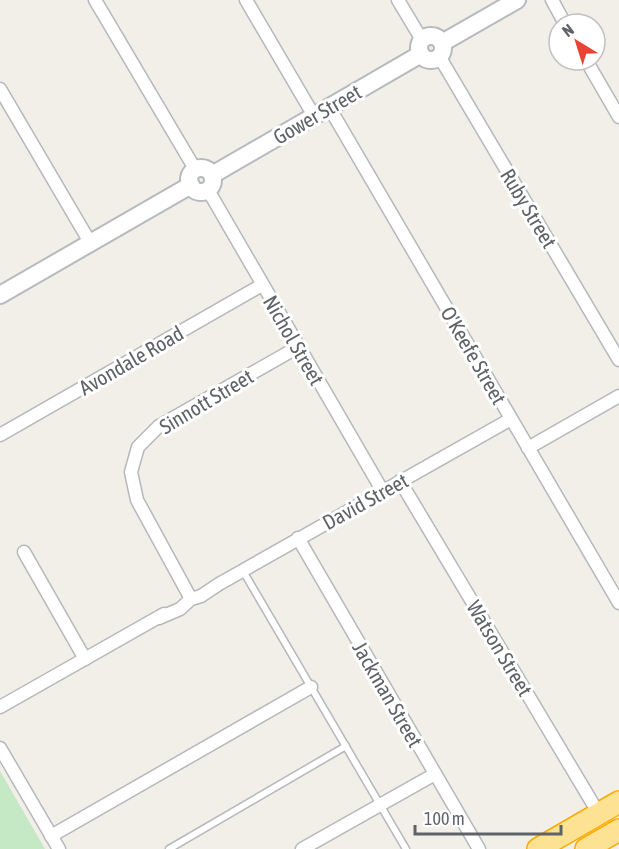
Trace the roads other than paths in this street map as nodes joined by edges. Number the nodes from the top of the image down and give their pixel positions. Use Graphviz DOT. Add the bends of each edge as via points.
graph roads {
  1 [pos="95,0"];
  2 [pos="246,0"];
  3 [pos="398,0"];
  4 [pos="517,0"];
  5 [pos="422,47"];
  6 [pos="440,49"];
  7 [pos="593,72"];
  8 [pos="0,89"];
  9 [pos="329,107"];
  10 [pos="314,116"];
  11 [pos="619,117"];
  12 [pos="193,177"];
  13 [pos="210,182"];
  14 [pos="91,244"];
  15 [pos="262,285"];
  16 [pos="0,295"];
  17 [pos="298,347"];
  18 [pos="619,360"];
  19 [pos="619,396"];
  20 [pos="511,419"];
  21 [pos="0,435"];
  22 [pos="528,448"];
  23 [pos="400,481"];
  24 [pos="382,490"];
  25 [pos="298,538"];
  26 [pos="24,552"];
  27 [pos="243,570"];
  28 [pos="189,597"];
  29 [pos="619,603"];
  30 [pos="85,660"];
  31 [pos="311,687"];
  32 [pos="1,707"];
  33 [pos="346,746"];
  34 [pos="0,748"];
  35 [pos="435,774"];
  36 [pos="619,802"];
  37 [pos="380,804"];
  38 [pos="599,814"];
  39 [pos="51,836"];
  40 [pos="613,838"];
  41 [pos="59,849"];
  42 [pos="169,849"];
  43 [pos="302,849"];
  44 [pos="406,849"];
  45 [pos="479,849"];
  46 [pos="538,849"];
  47 [pos="586,849"];
  1 -- 12 [label="street"];
  2 -- 10 [label="street"];
  3 -- 5 [label="street"];
  4 -- 6 [label="street"];
  5 -- 6 [label="street" via="426,37 435,37"];
  5 -- 9 [label="street, Gower Street"];
  6 -- 18 [label="street, Ruby Street"];
  7 -- 11 [label="street"];
  8 -- 14 [label="street"];
  9 -- 10 [label="street, Gower Street"];
  9 -- 20 [label="street, O'Keefe Street"];
  10 -- 13 [label="street, Gower Street"];
  12 -- 13 [label="street" via="206,168"];
  12 -- 14 [label="street"];
  13 -- 15 [label="street, Nichol Street"];
  14 -- 16 [label="street"];
  15 -- 17 [label="street, Nichol Street"];
  15 -- 21 [label="street, Avondale Road"];
  17 -- 24 [label="street, Nichol Street"];
  17 -- 28 [label="street, Sinnott Street" via="159,426 138,447 131,472 136,500"];
  19 -- 22 [label="street"];
  20 -- 22 [label="street, O'Keefe Street"];
  20 -- 23 [label="street, David Street"];
  22 -- 29 [label="street, O'Keefe Street"];
  23 -- 24 [label="street, David Street"];
  23 -- 38 [label="street, Watson Street"];
  24 -- 25 [label="street, David Street"];
  25 -- 27 [label="street, David Street"];
  25 -- 35 [label="street, Jackman Street"];
  26 -- 30 [label="street"];
  27 -- 28 [label="street, David Street" via="201,596"];
  27 -- 31 [label="lane"];
  28 -- 30 [label="street, David Street" via="180,609"];
  30 -- 32 [label="street, David Street"];
  31 -- 33 [label="lane"];
  31 -- 39 [label="street"];
  33 -- 37 [label="lane"];
  33 -- 42 [label="lane"];
  34 -- 39 [label="street"];
  35 -- 37 [label="street"];
  35 -- 45 [label="street, Jackman Street"];
  36 -- 38 [label="highway"];
  37 -- 43 [label="street"];
  37 -- 44 [label="lane"];
  38 -- 46 [label="highway"];
  39 -- 41 [label="street"];
  40 -- 47 [label="highway"];
}
